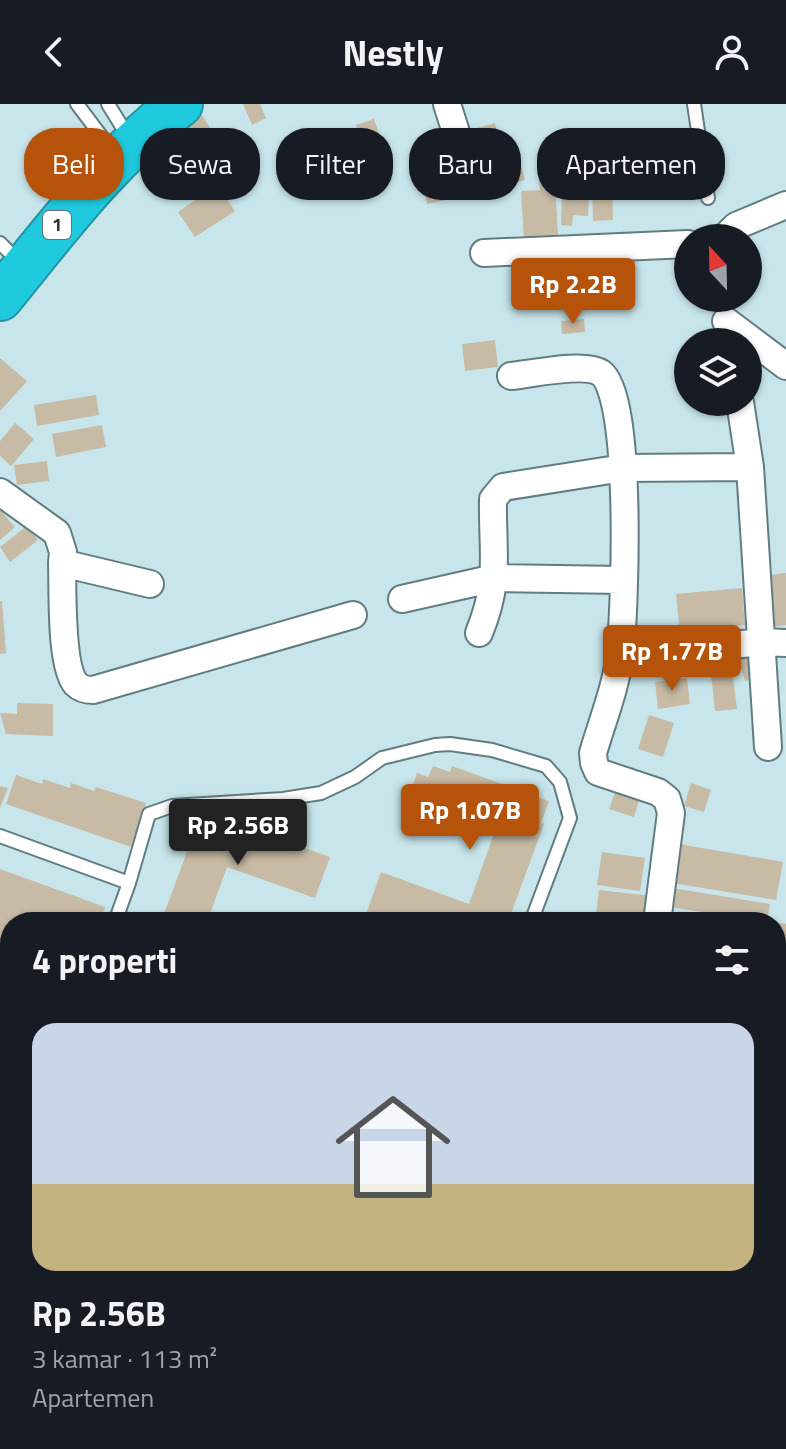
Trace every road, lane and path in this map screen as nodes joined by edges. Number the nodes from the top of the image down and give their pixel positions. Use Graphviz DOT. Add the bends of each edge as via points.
graph roads {
  1 [pos="77,104"];
  2 [pos="180,104"];
  3 [pos="447,104"];
  4 [pos="694,104"];
  5 [pos="119,126"];
  6 [pos="455,128"];
  7 [pos="698,128"];
  8 [pos="786,205"];
  9 [pos="740,224"];
  10 [pos="674,245"];
  11 [pos="3,252"];
  12 [pos="484,253"];
  13 [pos="0,298"];
  14 [pos="726,320"];
  15 [pos="786,366"];
  16 [pos="511,376"];
  17 [pos="742,416"];
  18 [pos="750,467"];
  19 [pos="623,468"];
  20 [pos="0,492"];
  21 [pos="62,563"];
  22 [pos="495,578"];
  23 [pos="623,580"];
  24 [pos="150,584"];
  25 [pos="402,599"];
  26 [pos="353,615"];
  27 [pos="479,633"];
  28 [pos="775,643"];
  29 [pos="620,656"];
  30 [pos="768,747"];
  31 [pos="0,836"];
  32 [pos="129,883"];
  33 [pos="119,912"];
  34 [pos="535,912"];
  35 [pos="658,912"];
  1 -- 5 [label="lane"];
  2 -- 5 [label="highway, 1"];
  3 -- 6 [label="street"];
  4 -- 7 [label="lane"];
  5 -- 11 [label="highway, 1"];
  5 -- 13 [label="highway, 1" via="72,207"];
  8 -- 9 [label="street"];
  10 -- 12 [label="street"];
  14 -- 15 [label="street"];
  16 -- 19 [label="street" via="578,368 599,371 610,383 617,405"];
  17 -- 18 [label="street"];
  18 -- 19 [label="street"];
  18 -- 28 [label="street"];
  19 -- 22 [label="street" via="503,487 493,499"];
  19 -- 23 [label="street"];
  20 -- 21 [label="street" via="57,533"];
  21 -- 24 [label="street"];
  21 -- 26 [label="street" via="66,660 75,683 85,690"];
  22 -- 23 [label="street"];
  22 -- 25 [label="street"];
  22 -- 27 [label="street"];
  23 -- 29 [label="street"];
  28 -- 29 [label="street"];
  28 -- 30 [label="street"];
  29 -- 35 [label="street" via="594,763 598,772 667,799 671,813"];
  31 -- 32 [label="lane"];
  32 -- 33 [label="lane"];
  32 -- 34 [label="lane" via="149,814 172,806 321,793 382,758 450,744 546,766 560,782 570,818"];
}
